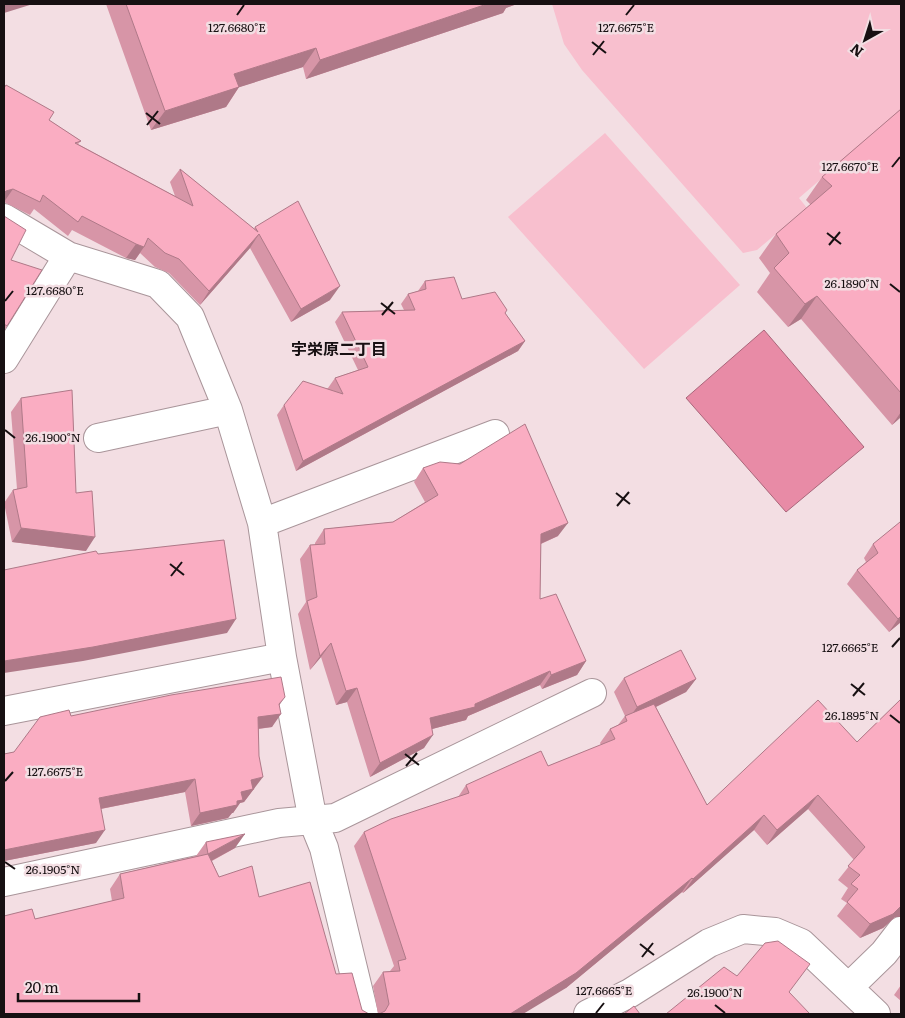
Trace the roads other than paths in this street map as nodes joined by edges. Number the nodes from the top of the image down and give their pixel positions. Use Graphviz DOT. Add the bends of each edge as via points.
graph roads {
  1 [pos="4,218"];
  2 [pos="68,256"];
  3 [pos="4,359"];
  4 [pos="228,410"];
  5 [pos="495,434"];
  6 [pos="98,438"];
  7 [pos="262,524"];
  8 [pos="282,657"];
  9 [pos="592,693"];
  10 [pos="4,711"];
  11 [pos="313,821"];
  12 [pos="4,882"];
  13 [pos="901,932"];
  14 [pos="849,987"];
  15 [pos="364,1014"];
  16 [pos="588,1014"];
  17 [pos="876,1014"];
  1 -- 2 [label="street"];
  2 -- 3 [label="street"];
  2 -- 4 [label="street" via="158,284 190,316"];
  4 -- 6 [label="street"];
  4 -- 7 [label="street"];
  5 -- 7 [label="street"];
  7 -- 8 [label="street"];
  8 -- 10 [label="street"];
  8 -- 11 [label="street"];
  9 -- 11 [label="street" via="334,818"];
  11 -- 12 [label="street" via="280,823"];
  11 -- 15 [label="street" via="324,848"];
  13 -- 14 [label="street"];
  14 -- 16 [label="street" via="801,943 775,932 743,929 709,943 630,993"];
  14 -- 17 [label="street"];
}
